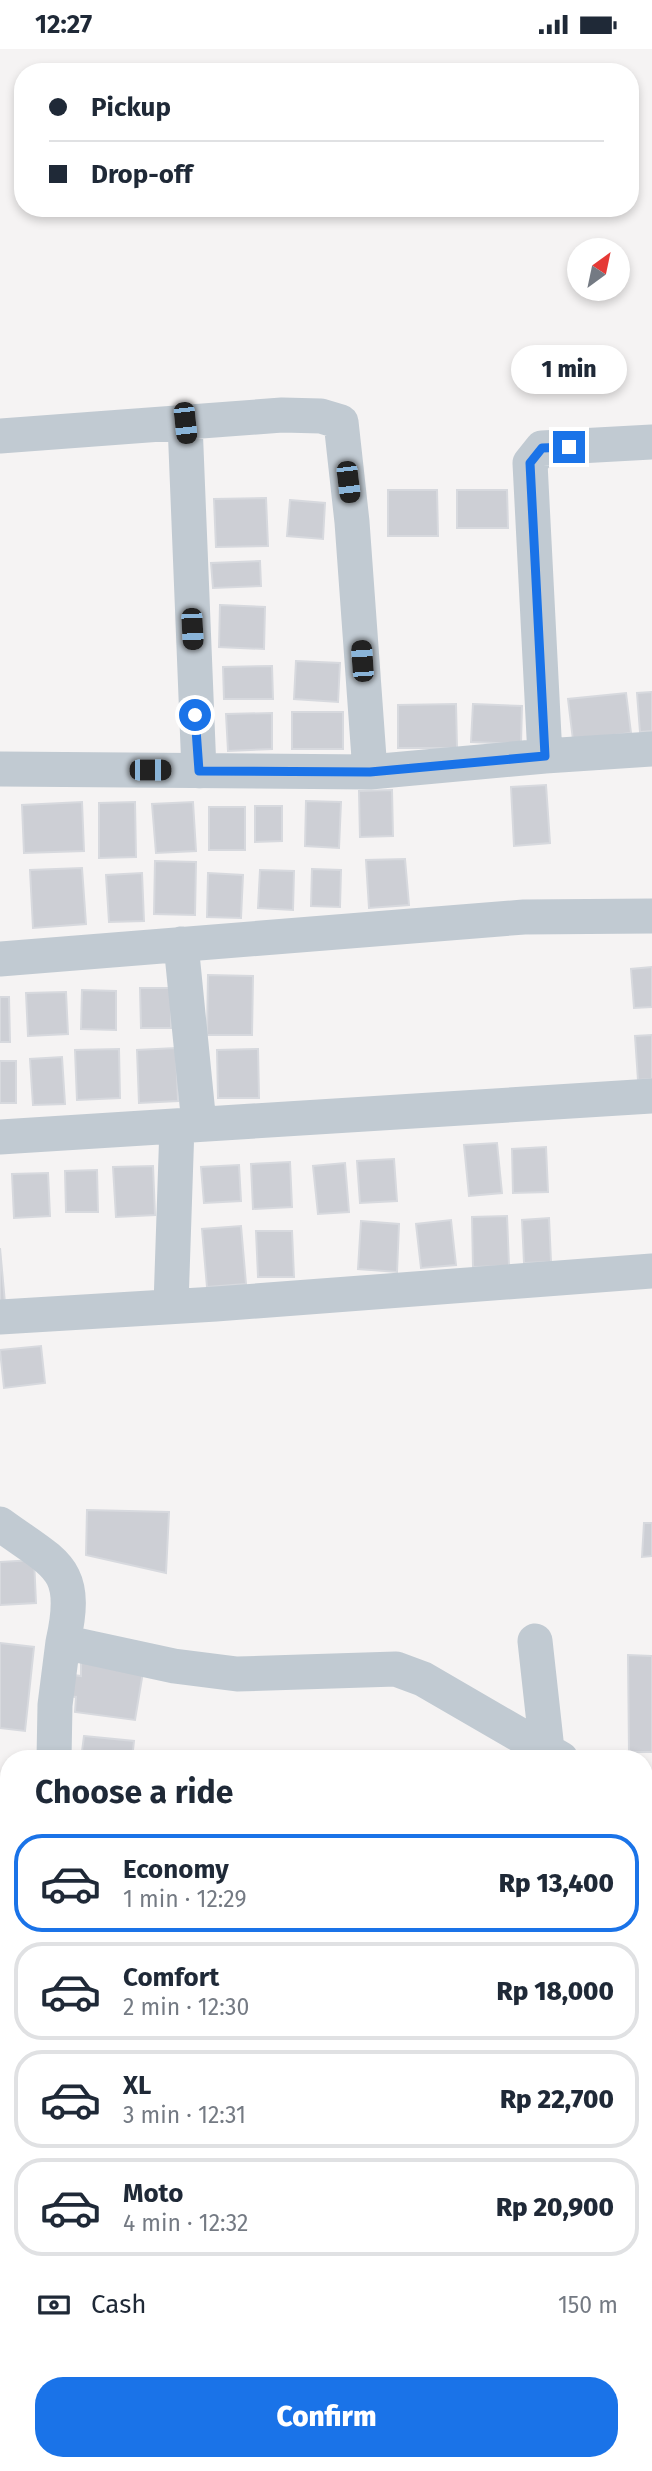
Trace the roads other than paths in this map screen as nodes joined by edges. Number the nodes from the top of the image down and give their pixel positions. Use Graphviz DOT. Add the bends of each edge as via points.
graph roads {
  1 [pos="185,423"];
  2 [pos="0,436"];
  3 [pos="652,442"];
  4 [pos="652,749"];
  5 [pos="545,756"];
  6 [pos="0,769"];
  7 [pos="199,771"];
  8 [pos="370,772"];
  9 [pos="652,916"];
  10 [pos="0,935"];
  11 [pos="181,944"];
  12 [pos="0,959"];
  13 [pos="652,1095"];
  14 [pos="188,1125"];
  15 [pos="0,1137"];
  16 [pos="652,1271"];
  17 [pos="171,1304"];
  18 [pos="0,1317"];
  19 [pos="0,1524"];
  20 [pos="535,1641"];
  21 [pos="63,1642"];
  22 [pos="54,1750"];
  23 [pos="542,1750"];
  24 [pos="550,1750"];
  1 -- 2 [label="street"];
  1 -- 7 [label="street"];
  1 -- 8 [label="street" via="282,415 321,415 341,422"];
  3 -- 5 [label="street" via="542,448 530,463"];
  4 -- 5 [label="street"];
  5 -- 8 [label="street"];
  6 -- 7 [label="street"];
  7 -- 8 [label="street"];
  9 -- 11 [label="street" via="524,917"];
  10 -- 12 [label="street"];
  11 -- 12 [label="street"];
  11 -- 14 [label="street"];
  13 -- 14 [label="street"];
  14 -- 15 [label="street"];
  14 -- 17 [label="street"];
  16 -- 17 [label="street"];
  17 -- 18 [label="street"];
  19 -- 21 [label="street" via="53,1563 67,1580 69,1614"];
  20 -- 24 [label="street" via="542,1729"];
  21 -- 22 [label="street"];
  21 -- 23 [label="street" via="237,1674 396,1669 424,1679"];
}
